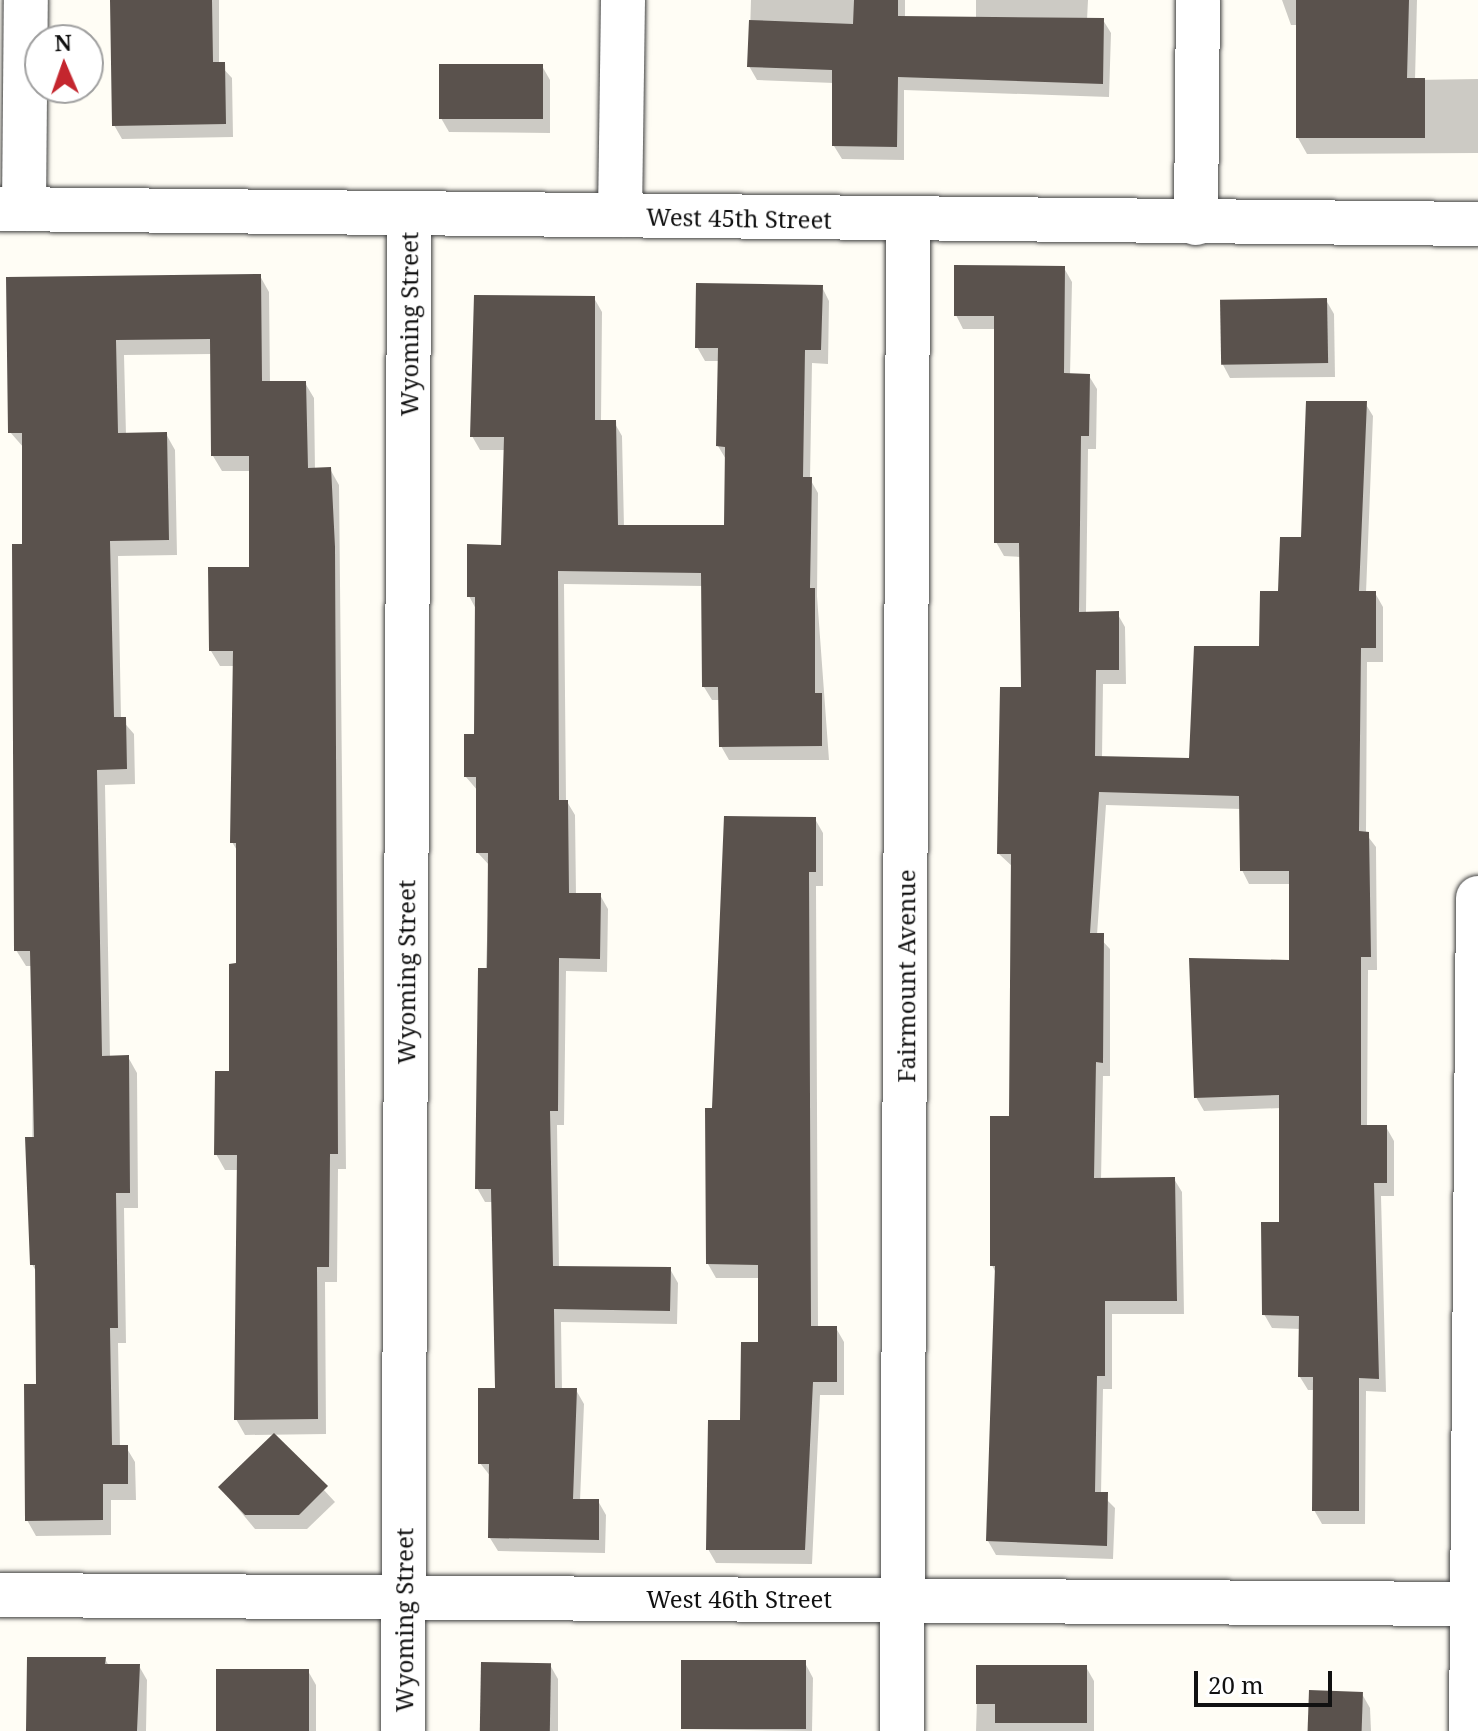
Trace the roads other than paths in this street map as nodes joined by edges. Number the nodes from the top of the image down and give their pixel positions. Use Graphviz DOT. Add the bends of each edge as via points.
graph roads {
  1 [pos="26,0"];
  2 [pos="623,0"];
  3 [pos="1198,0"];
  4 [pos="12,209"];
  5 [pos="409,213"];
  6 [pos="620,215"];
  7 [pos="908,221"];
  8 [pos="1196,223"];
  9 [pos="1478,224"];
  10 [pos="1478,898"];
  11 [pos="0,1595"];
  12 [pos="404,1598"];
  13 [pos="904,1600"];
  14 [pos="1475,1604"];
  15 [pos="403,1731"];
  16 [pos="902,1731"];
  17 [pos="1471,1731"];
  1 -- 4 [label="street"];
  2 -- 6 [label="street"];
  3 -- 8 [label="street"];
  4 -- 5 [label="street, West 45th Street"];
  5 -- 6 [label="street, West 45th Street"];
  5 -- 12 [label="street, Wyoming Street"];
  6 -- 7 [label="street, West 45th Street"];
  7 -- 8 [label="street, West 45th Street"];
  7 -- 13 [label="street, Fairmount Avenue"];
  8 -- 9 [label="street, West 45th Street"];
  10 -- 14 [label="street"];
  11 -- 12 [label="street, West 46th Street"];
  12 -- 13 [label="street, West 46th Street"];
  12 -- 15 [label="street, Wyoming Street"];
  13 -- 14 [label="street, West 46th Street"];
  13 -- 16 [label="street, Fairmount Avenue"];
  14 -- 17 [label="street"];
}
